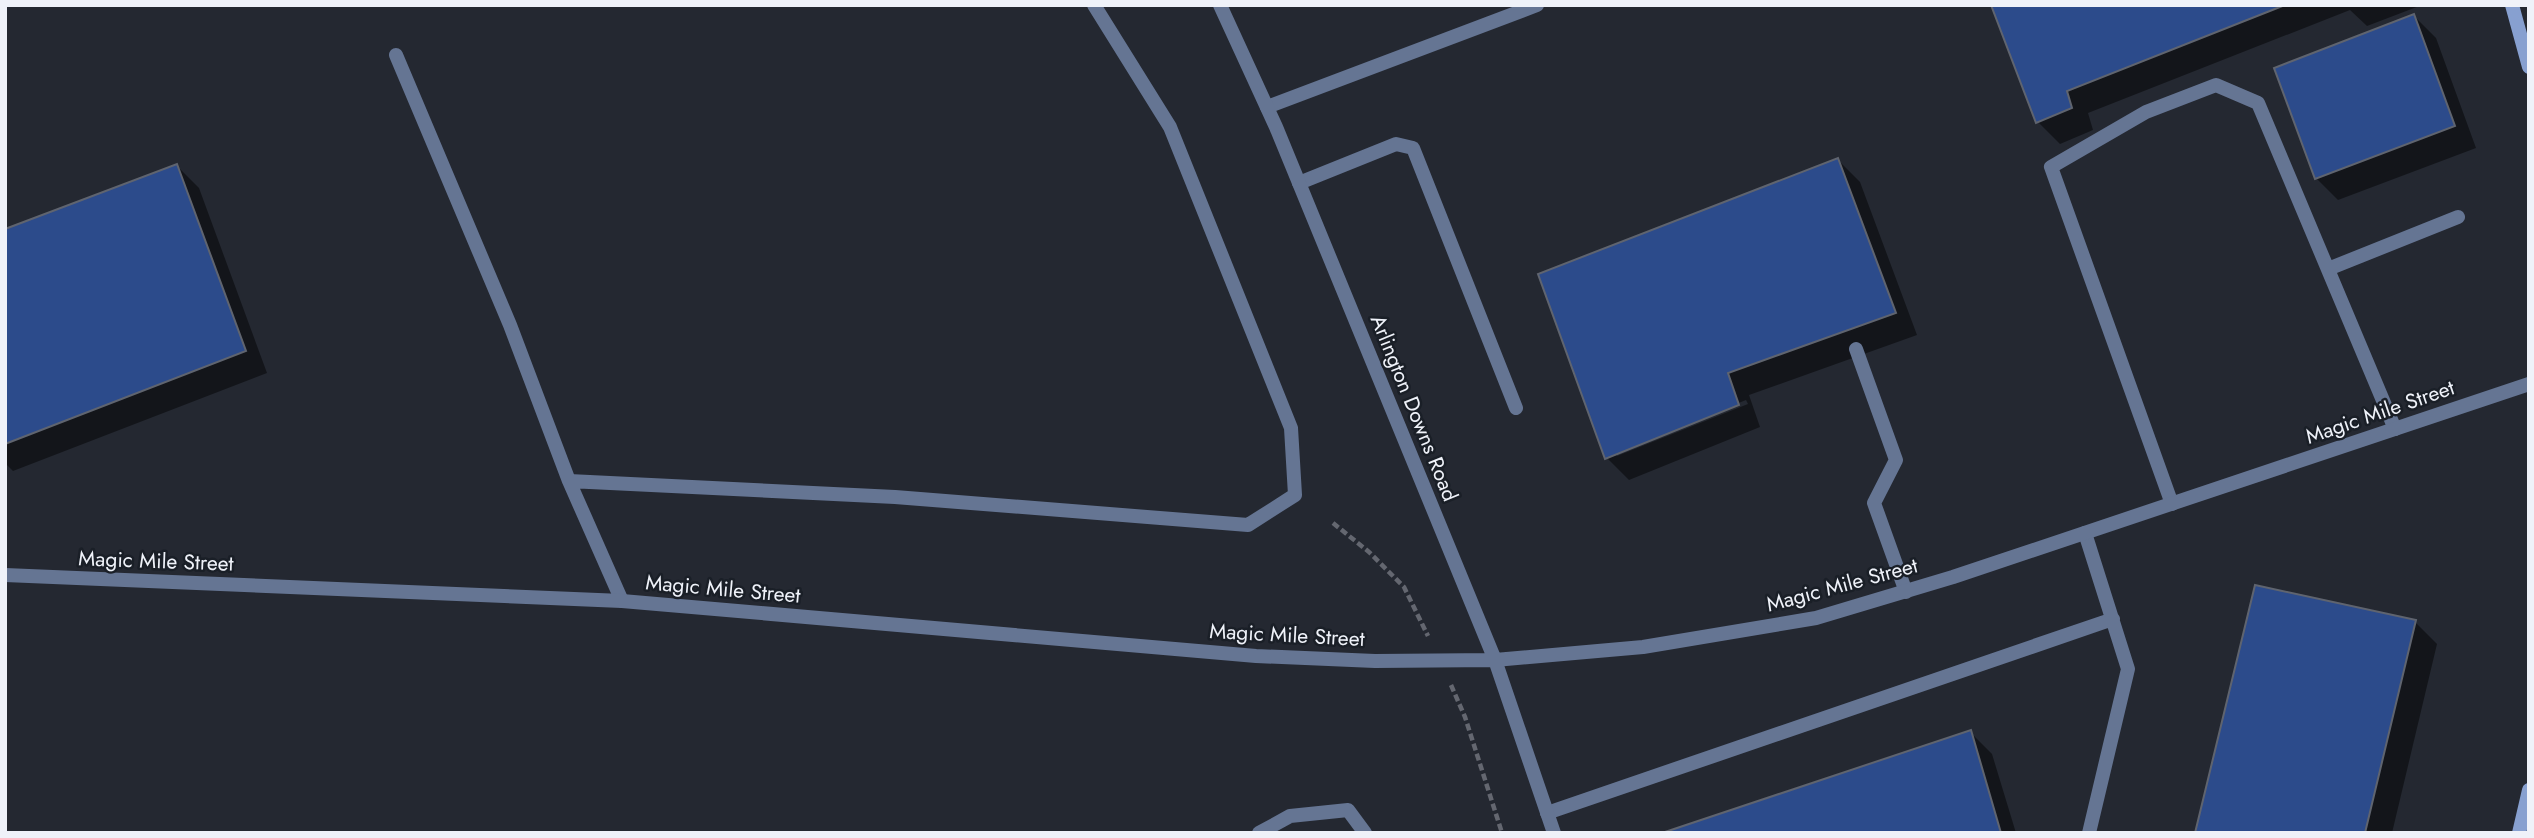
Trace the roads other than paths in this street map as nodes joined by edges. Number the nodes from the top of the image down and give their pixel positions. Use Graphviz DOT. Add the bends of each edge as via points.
graph roads {
  1 [pos="1094,5"];
  2 [pos="1220,5"];
  3 [pos="1537,5"];
  4 [pos="2512,5"];
  5 [pos="396,55"];
  6 [pos="2529,67"];
  7 [pos="1267,107"];
  8 [pos="1299,183"];
  9 [pos="2458,217"];
  10 [pos="2328,269"];
  11 [pos="1856,349"];
  12 [pos="2529,384"];
  13 [pos="1516,408"];
  14 [pos="2395,429"];
  15 [pos="569,481"];
  16 [pos="2172,504"];
  17 [pos="2085,533"];
  18 [pos="5,575"];
  19 [pos="1906,592"];
  20 [pos="622,601"];
  21 [pos="2113,618"];
  22 [pos="1495,660"];
  23 [pos="2529,790"];
  24 [pos="1547,814"];
  25 [pos="1259,833"];
  26 [pos="1365,833"];
  27 [pos="1554,833"];
  28 [pos="2090,833"];
  29 [pos="2519,833"];
  1 -- 15 [label="street" via="1175,139 1292,428 1295,495 1248,525 895,497"];
  2 -- 7 [label="street, Arlington Downs Road"];
  3 -- 7 [label="street"];
  4 -- 6 [label="main road"];
  5 -- 15 [label="street" via="510,325"];
  7 -- 8 [label="street, Arlington Downs Road"];
  8 -- 13 [label="street" via="1396,144 1413,148"];
  8 -- 22 [label="street, Arlington Downs Road"];
  9 -- 10 [label="street"];
  10 -- 14 [label="street"];
  10 -- 16 [label="street" via="2258,103 2216,85 2146,112 2051,167"];
  11 -- 19 [label="street" via="1896,460 1874,503"];
  12 -- 14 [label="street, Magic Mile Street"];
  14 -- 16 [label="street, Magic Mile Street"];
  15 -- 20 [label="street"];
  16 -- 17 [label="street, Magic Mile Street"];
  17 -- 19 [label="street, Magic Mile Street"];
  17 -- 21 [label="street"];
  18 -- 20 [label="street, Magic Mile Street"];
  19 -- 22 [label="street, Magic Mile Street" via="1815,618 1737,633"];
  20 -- 22 [label="street, Magic Mile Street" via="1256,656"];
  21 -- 24 [label="street"];
  21 -- 28 [label="street" via="2128,669"];
  22 -- 24 [label="street, Arlington Downs Road"];
  23 -- 29 [label="main road"];
  24 -- 27 [label="street, Arlington Downs Road"];
  25 -- 26 [label="street" via="1290,816 1348,810"];
}
